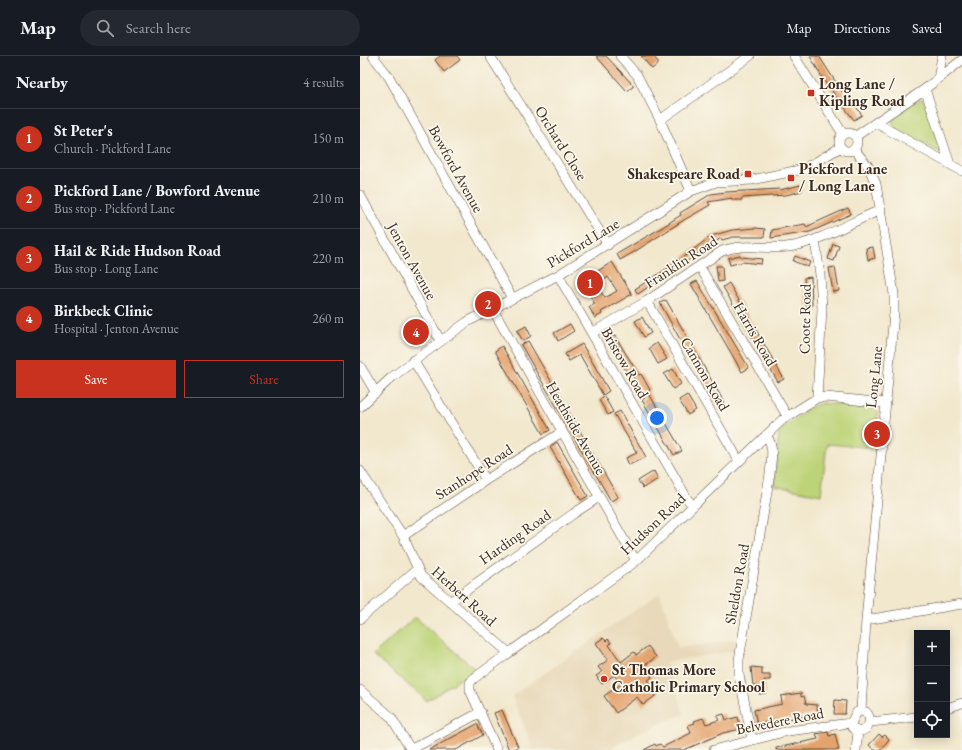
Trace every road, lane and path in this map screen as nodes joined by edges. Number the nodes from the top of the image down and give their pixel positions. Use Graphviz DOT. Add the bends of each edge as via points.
graph roads {
  1 [pos="373,56"];
  2 [pos="490,56"];
  3 [pos="620,56"];
  4 [pos="750,56"];
  5 [pos="794,56"];
  6 [pos="942,56"];
  7 [pos="962,60"];
  8 [pos="938,79"];
  9 [pos="925,89"];
  10 [pos="660,120"];
  11 [pos="876,123"];
  12 [pos="843,134"];
  13 [pos="856,136"];
  14 [pos="841,147"];
  15 [pos="854,149"];
  16 [pos="950,164"];
  17 [pos="962,172"];
  18 [pos="691,191"];
  19 [pos="360,195"];
  20 [pos="881,210"];
  21 [pos="815,240"];
  22 [pos="608,245"];
  23 [pos="700,267"];
  24 [pos="558,275"];
  25 [pos="512,298"];
  26 [pos="647,301"];
  27 [pos="492,308"];
  28 [pos="592,333"];
  29 [pos="440,340"];
  30 [pos="413,360"];
  31 [pos="360,366"];
  32 [pos="376,393"];
  33 [pos="817,398"];
  34 [pos="885,403"];
  35 [pos="360,407"];
  36 [pos="787,416"];
  37 [pos="562,432"];
  38 [pos="766,435"];
  39 [pos="739,461"];
  40 [pos="360,471"];
  41 [pos="486,480"];
  42 [pos="599,497"];
  43 [pos="693,506"];
  44 [pos="403,536"];
  45 [pos="636,561"];
  46 [pos="416,570"];
  47 [pos="450,602"];
  48 [pos="962,604"];
  49 [pos="360,619"];
  50 [pos="866,620"];
  51 [pos="509,654"];
  52 [pos="360,690"];
  53 [pos="962,702"];
  54 [pos="950,707"];
  55 [pos="861,711"];
  56 [pos="481,712"];
  57 [pos="914,717"];
  58 [pos="870,722"];
  59 [pos="851,723"];
  60 [pos="858,732"];
  61 [pos="752,739"];
  62 [pos="411,750"];
  63 [pos="496,750"];
  64 [pos="714,750"];
  65 [pos="856,750"];
  1 -- 25 [label="street, Bowford Avenue" via="389,77"];
  2 -- 22 [label="street, Orchard Close"];
  3 -- 10 [label="street" via="636,75"];
  4 -- 10 [label="street"];
  5 -- 12 [label="street"];
  6 -- 8 [label="street"];
  7 -- 8 [label="street"];
  8 -- 9 [label="street"];
  9 -- 11 [label="street"];
  9 -- 16 [label="street"];
  10 -- 18 [label="street"];
  11 -- 13 [label="street"];
  11 -- 16 [label="street"];
  12 -- 13 [label="street" via="849,132"];
  12 -- 14 [label="street" via="839,140"];
  13 -- 15 [label="street" via="858,143"];
  14 -- 15 [label="street" via="847,151"];
  14 -- 18 [label="street, Pickford Lane" via="804,169 752,180 716,182"];
  15 -- 20 [label="street, Long Lane" via="868,166 876,184"];
  16 -- 17 [label="street"];
  18 -- 22 [label="street, Pickford Lane"];
  19 -- 29 [label="street, Jenton Avenue"];
  20 -- 21 [label="street, Franklin Road"];
  20 -- 34 [label="street, Long Lane" via="894,294"];
  21 -- 23 [label="street, Franklin Road" via="779,248 732,247"];
  21 -- 33 [label="street, Coote Road" via="822,309"];
  22 -- 24 [label="street, Pickford Lane"];
  23 -- 26 [label="street, Franklin Road"];
  23 -- 36 [label="street, Harris Road"];
  24 -- 25 [label="street, Pickford Lane"];
  24 -- 28 [label="street, Bristow Road"];
  25 -- 27 [label="street, Pickford Lane"];
  26 -- 28 [label="street, Franklin Road"];
  26 -- 39 [label="street, Cannon Road"];
  27 -- 29 [label="street, Pickford Lane"];
  27 -- 37 [label="street, Heathside Avenue"];
  28 -- 43 [label="street, Bristow Road"];
  29 -- 30 [label="street, Pickford Lane"];
  30 -- 32 [label="street, Pickford Lane"];
  30 -- 41 [label="street"];
  31 -- 32 [label="street"];
  32 -- 35 [label="street, Pickford Lane"];
  33 -- 34 [label="street"];
  33 -- 36 [label="street, Hudson Road"];
  34 -- 50 [label="street, Long Lane"];
  36 -- 38 [label="street, Hudson Road"];
  37 -- 41 [label="street, Stanhope Road"];
  37 -- 42 [label="street, Heathside Avenue"];
  38 -- 39 [label="street, Hudson Road"];
  38 -- 61 [label="street, Sheldon Road" via="772,448 770,474 739,660 739,675"];
  39 -- 43 [label="street, Hudson Road"];
  40 -- 44 [label="street, Herbert Road"];
  41 -- 44 [label="street, Stanhope Road"];
  42 -- 45 [label="street, Heathside Avenue"];
  42 -- 47 [label="street, Harding Road"];
  43 -- 45 [label="street, Hudson Road"];
  44 -- 46 [label="street, Herbert Road"];
  45 -- 51 [label="street, Hudson Road"];
  46 -- 47 [label="street, Herbert Road"];
  46 -- 49 [label="street"];
  47 -- 51 [label="street, Herbert Road"];
  48 -- 50 [label="street"];
  50 -- 55 [label="street, Long Lane"];
  51 -- 56 [label="street, Hudson Road" via="470,683 470,690"];
  52 -- 62 [label="street" via="391,717"];
  53 -- 54 [label="street"];
  55 -- 58 [label="street" via="870,716"];
  55 -- 59 [label="street" via="857,712"];
  56 -- 62 [label="street"];
  56 -- 63 [label="street"];
  57 -- 58 [label="street"];
  58 -- 60 [label="street"];
  59 -- 60 [label="street"];
  59 -- 61 [label="street, Belvedere Road" via="788,731"];
  60 -- 65 [label="street"];
  61 -- 64 [label="street, Belvedere Road"];
}
